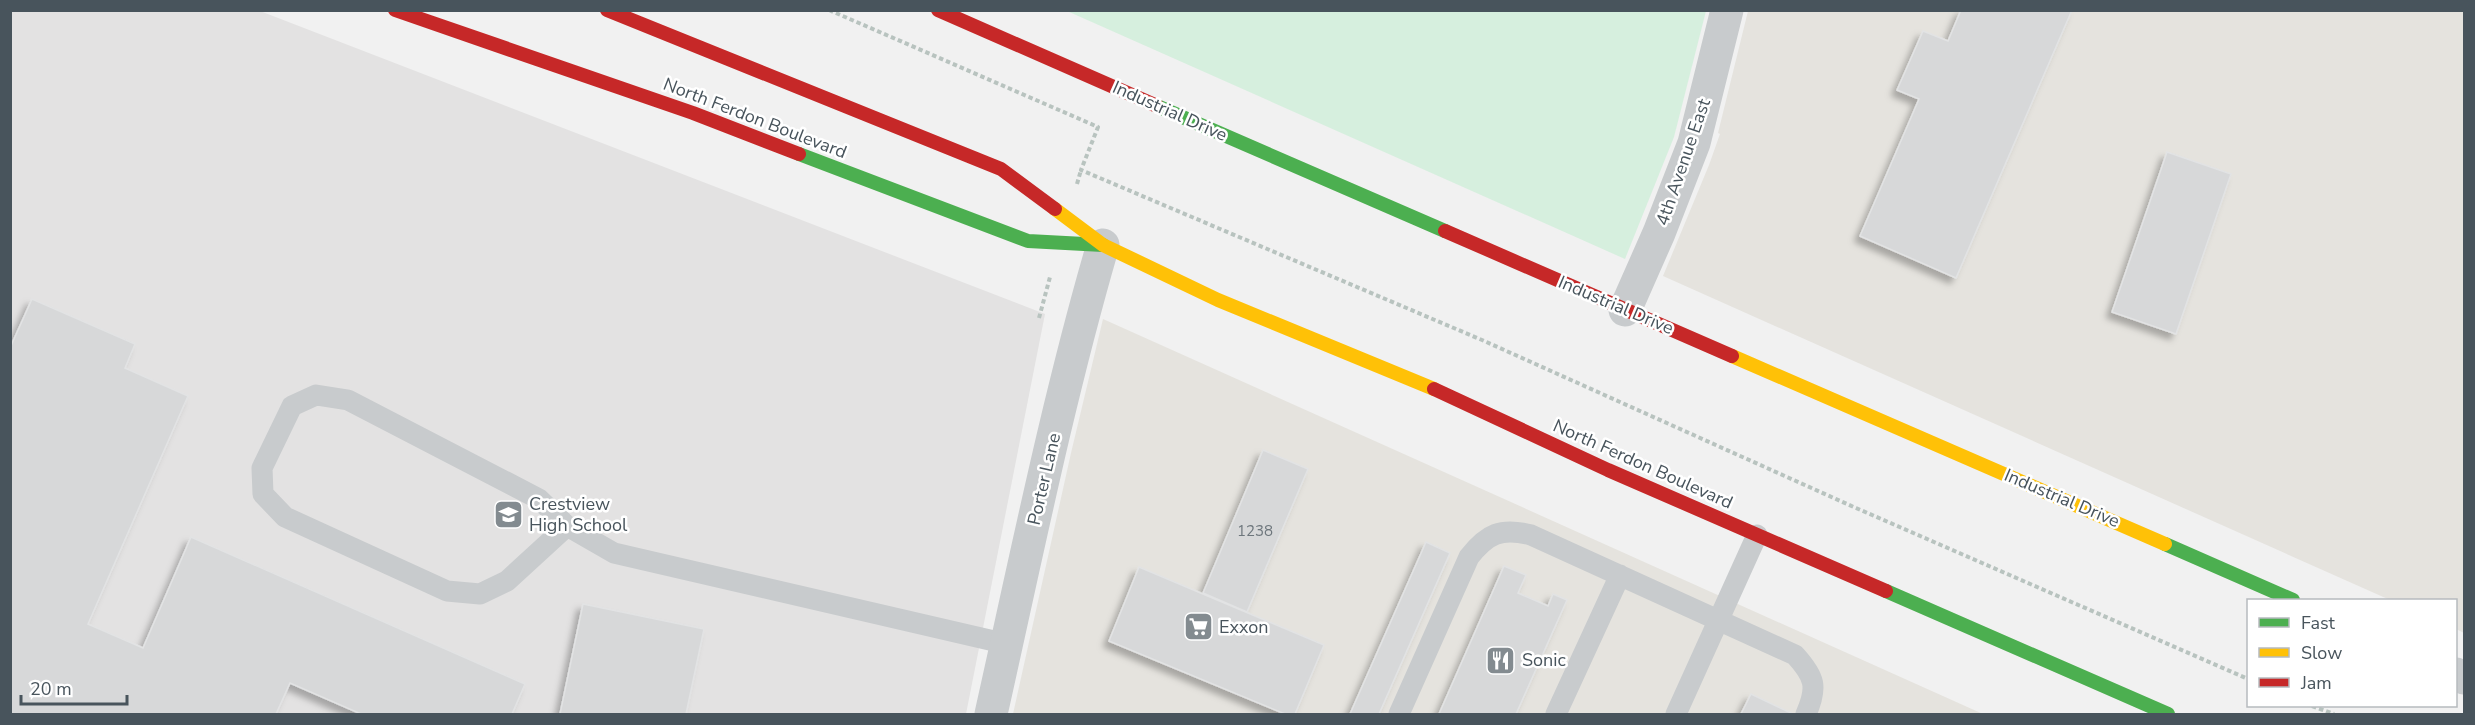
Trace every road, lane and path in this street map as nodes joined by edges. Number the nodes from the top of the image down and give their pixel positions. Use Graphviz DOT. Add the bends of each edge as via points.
graph roads {
  1 [pos="395,10"];
  2 [pos="607,10"];
  3 [pos="829,10"];
  4 [pos="938,10"];
  5 [pos="1727,10"];
  6 [pos="1103,245"];
  7 [pos="1625,310"];
  8 [pos="567,526"];
  9 [pos="1757,535"];
  10 [pos="1620,575"];
  11 [pos="2291,599"];
  12 [pos="1719,621"];
  13 [pos="1007,644"];
  14 [pos="2247,679"];
  15 [pos="2318,707"];
  16 [pos="991,714"];
  17 [pos="1399,714"];
  18 [pos="1556,714"];
  19 [pos="1676,714"];
  20 [pos="1806,714"];
  21 [pos="2168,714"];
  22 [pos="2334,714"];
  1 -- 6 [label="main road, North Ferdon Boulevard" via="693,112 1028,241"];
  2 -- 6 [label="main road, North Ferdon Boulevard" via="1001,169"];
  3 -- 14 [label="path" via="1098,127 1082,170 1482,340"];
  4 -- 7 [label="main road, Industrial Drive"];
  5 -- 7 [label="street, 4th Avenue East" via="1694,143"];
  6 -- 9 [label="main road, North Ferdon Boulevard" via="1218,300 1432,388"];
  6 -- 13 [label="street, Porter Lane" via="1079,329"];
  7 -- 11 [label="main road, Industrial Drive"];
  8 -- 8 [label="lane" via="539,499 348,400 316,395 292,406 262,468 263,494 285,517 447,591 480,594 507,581"];
  8 -- 13 [label="lane" via="614,553"];
  9 -- 12 [label="lane"];
  9 -- 21 [label="main road, North Ferdon Boulevard"];
  10 -- 12 [label="lane"];
  10 -- 17 [label="lane" via="1531,535 1515,531 1494,534 1469,557"];
  10 -- 18 [label="lane"];
  12 -- 19 [label="lane"];
  12 -- 20 [label="lane" via="1794,656 1808,670 1815,688"];
  13 -- 16 [label="street, Porter Lane"];
  15 -- 22 [label="path"];
}
